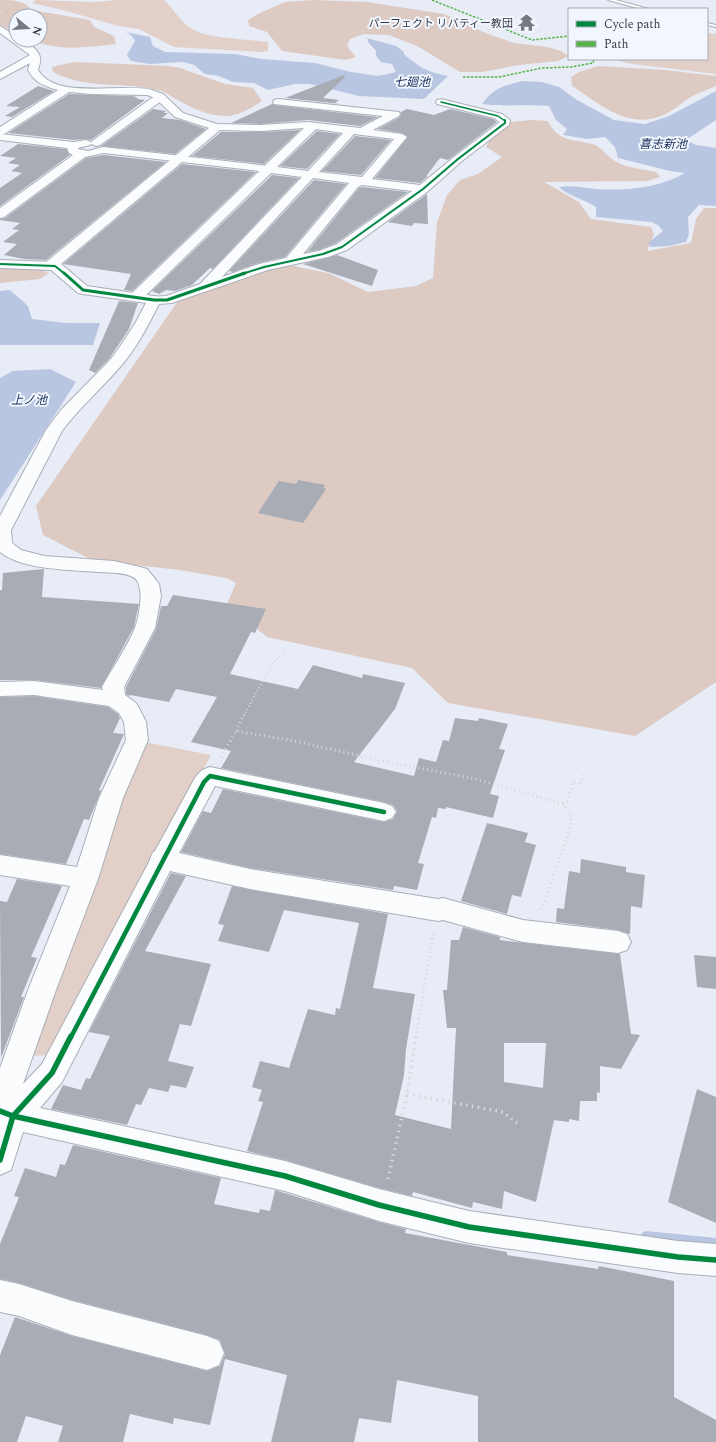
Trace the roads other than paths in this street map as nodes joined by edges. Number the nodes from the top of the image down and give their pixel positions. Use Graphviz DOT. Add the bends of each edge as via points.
graph roads {
  1 [pos="610,0"];
  2 [pos="642,0"];
  3 [pos="640,7"];
  4 [pos="643,8"];
  5 [pos="1,31"];
  6 [pos="35,56"];
  7 [pos="0,76"];
  8 [pos="67,89"];
  9 [pos="160,97"];
  10 [pos="278,102"];
  11 [pos="441,102"];
  12 [pos="313,126"];
  13 [pos="217,127"];
  14 [pos="356,131"];
  15 [pos="0,132"];
  16 [pos="0,137"];
  17 [pos="100,146"];
  18 [pos="78,150"];
  19 [pos="179,159"];
  20 [pos="268,169"];
  21 [pos="310,175"];
  22 [pos="361,181"];
  23 [pos="423,189"];
  24 [pos="0,214"];
  25 [pos="290,262"];
  26 [pos="0,264"];
  27 [pos="50,266"];
  28 [pos="204,288"];
  29 [pos="136,298"];
  30 [pos="154,300"];
  31 [pos="0,689"];
  32 [pos="115,699"];
  33 [pos="384,812"];
  34 [pos="162,859"];
  35 [pos="0,865"];
  36 [pos="86,879"];
  37 [pos="618,942"];
  38 [pos="7,1114"];
  39 [pos="0,1160"];
  40 [pos="716,1260"];
  41 [pos="0,1296"];
  42 [pos="206,1353"];
  1 -- 3 [label="lane"];
  2 -- 3 [label="lane"];
  3 -- 4 [label="lane"];
  5 -- 6 [label="street"];
  6 -- 7 [label="street"];
  6 -- 8 [label="street" via="33,70 38,78 48,84"];
  8 -- 9 [label="street" via="148,92"];
  8 -- 15 [label="street"];
  9 -- 13 [label="street" via="179,115"];
  9 -- 17 [label="street"];
  10 -- 14 [label="street" via="395,114"];
  11 -- 23 [label="street" via="498,116 505,123"];
  12 -- 13 [label="street"];
  12 -- 14 [label="street"];
  12 -- 20 [label="street"];
  13 -- 19 [label="street"];
  14 -- 21 [label="street"];
  14 -- 22 [label="street" via="402,137 366,179"];
  16 -- 18 [label="street"];
  17 -- 18 [label="street" via="94,153"];
  17 -- 19 [label="street"];
  18 -- 24 [label="street"];
  19 -- 20 [label="street"];
  19 -- 27 [label="street"];
  20 -- 21 [label="street"];
  20 -- 29 [label="street"];
  21 -- 22 [label="street"];
  21 -- 28 [label="street"];
  22 -- 23 [label="street"];
  22 -- 25 [label="street" via="354,184"];
  23 -- 25 [label="street" via="342,247"];
  25 -- 28 [label="street" via="264,267"];
  26 -- 27 [label="street"];
  27 -- 29 [label="street" via="55,266 83,290"];
  28 -- 30 [label="street" via="167,300"];
  29 -- 30 [label="street"];
  30 -- 32 [label="street" via="115,363 54,430 2,530 3,545 14,554 44,562 114,567 140,573 149,584 151,596 145,628 113,687"];
  31 -- 32 [label="street" via="34,688"];
  32 -- 36 [label="street" via="128,708 135,722 137,740 111,798"];
  33 -- 34 [label="street" via="323,793 210,776 204,782"];
  34 -- 37 [label="street" via="250,879 443,909 523,931"];
  34 -- 38 [label="street" via="52,1073"];
  35 -- 36 [label="street"];
  36 -- 38 [label="street" via="7,1088"];
  38 -- 39 [label="street"];
  38 -- 40 [label="street" via="285,1176 385,1206 469,1227 678,1257"];
  41 -- 42 [label="street" via="72,1318"];
}
